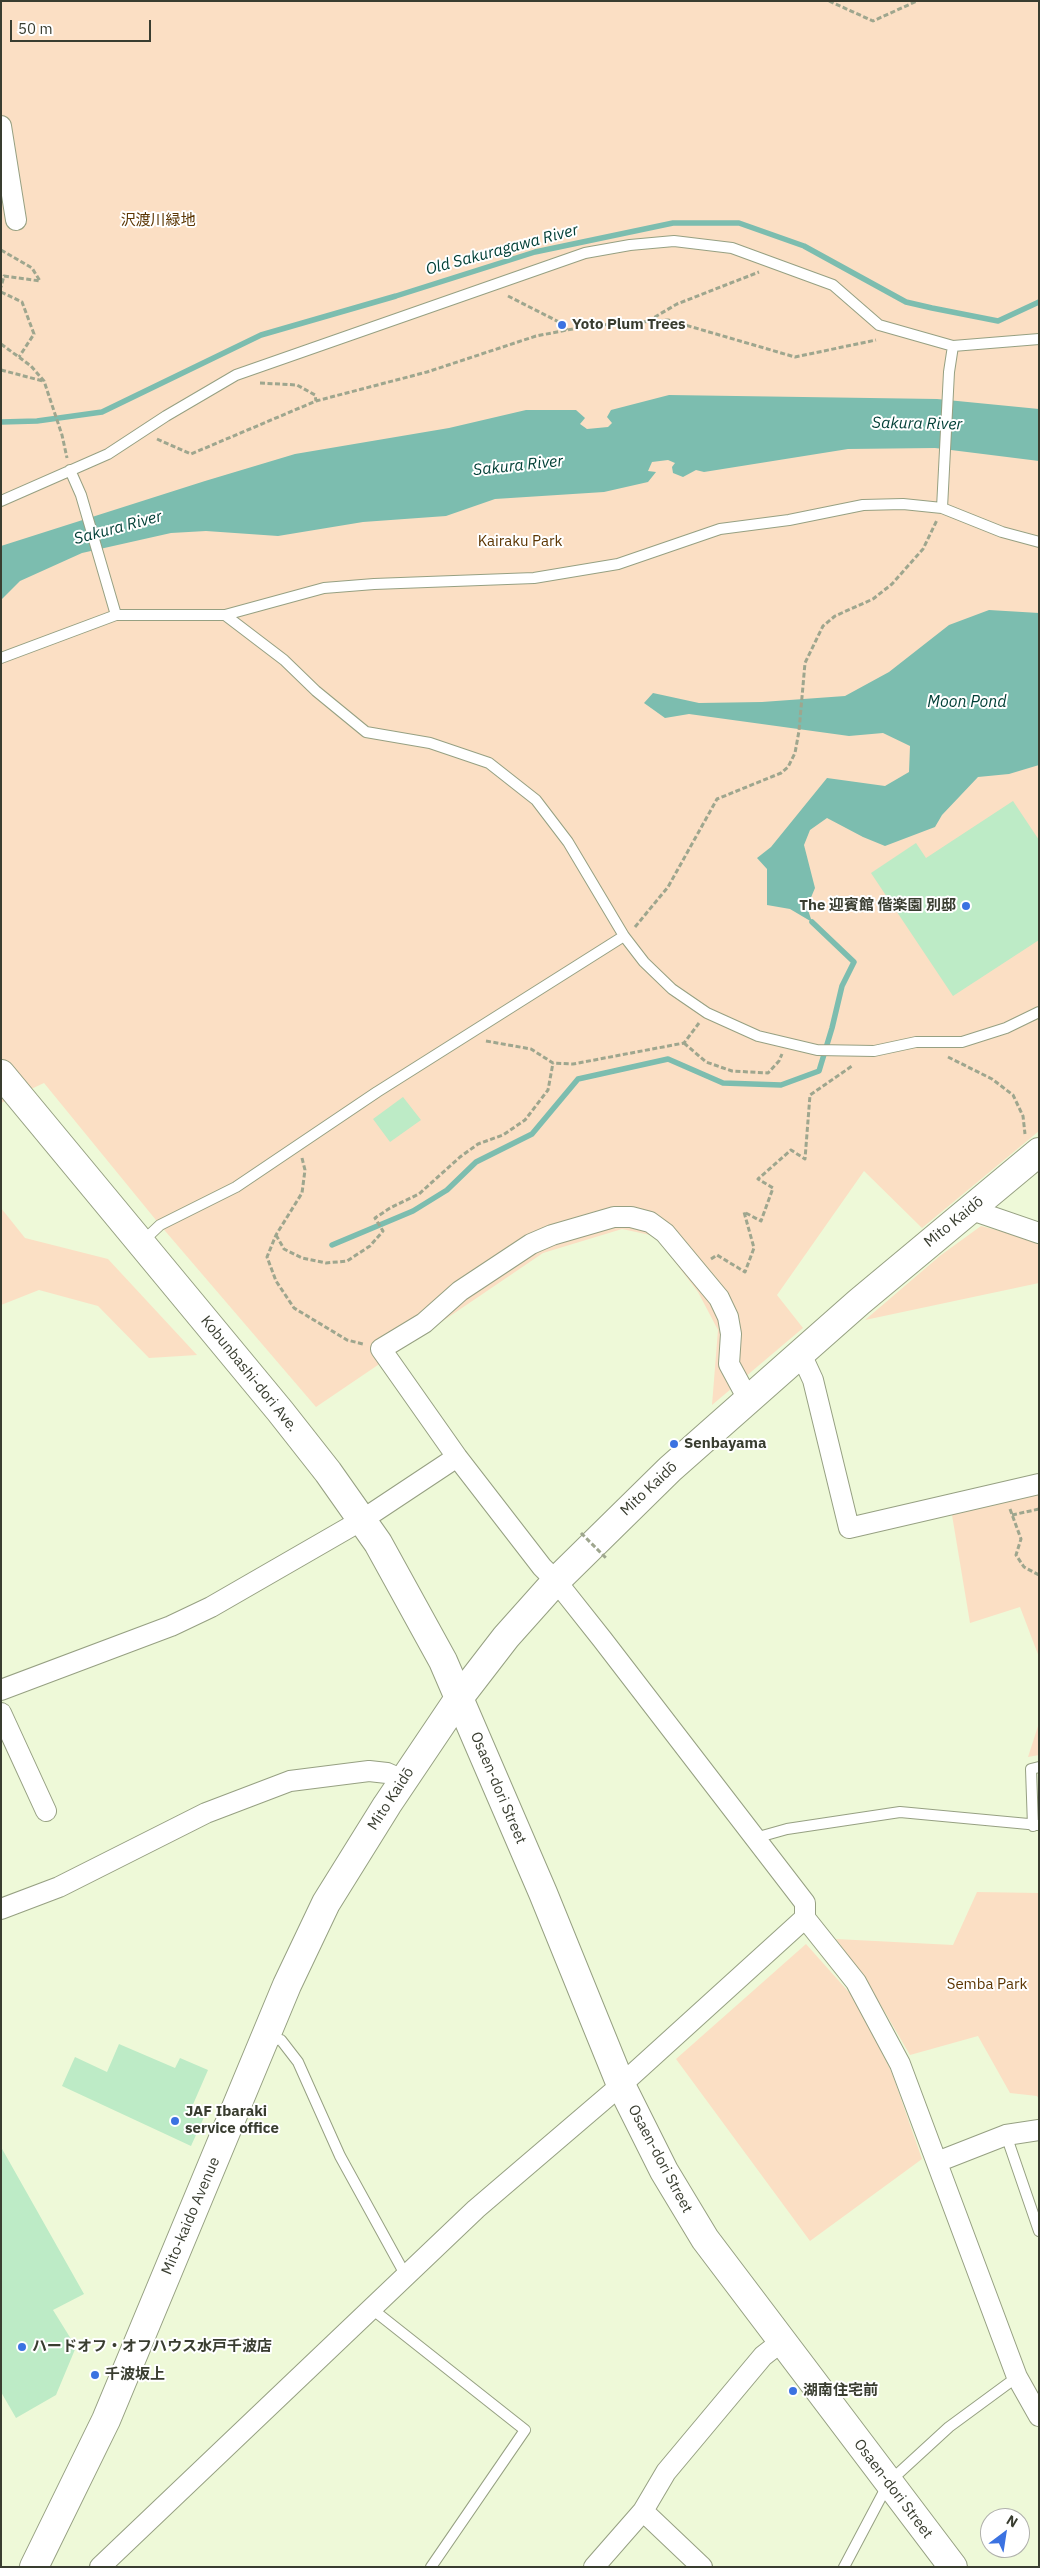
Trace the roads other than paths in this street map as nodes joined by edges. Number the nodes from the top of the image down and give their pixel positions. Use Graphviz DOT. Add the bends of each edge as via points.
graph roads {
  1 [pos="1,126"];
  2 [pos="16,220"];
  3 [pos="1039,339"];
  4 [pos="953,346"];
  5 [pos="70,470"];
  6 [pos="1,501"];
  7 [pos="942,508"];
  8 [pos="1039,542"];
  9 [pos="116,615"];
  10 [pos="226,615"];
  11 [pos="1,658"];
  12 [pos="624,936"];
  13 [pos="1039,1012"];
  14 [pos="3,1079"];
  15 [pos="1035,1156"];
  16 [pos="969,1209"];
  17 [pos="1039,1233"];
  18 [pos="141,1243"];
  19 [pos="801,1354"];
  20 [pos="749,1400"];
  21 [pos="457,1457"];
  22 [pos="1039,1484"];
  23 [pos="362,1520"];
  24 [pos="556,1580"];
  25 [pos="1,1690"];
  26 [pos="459,1698"];
  27 [pos="1,1713"];
  28 [pos="1039,1767"];
  29 [pos="403,1780"];
  30 [pos="46,1811"];
  31 [pos="1036,1826"];
  32 [pos="756,1838"];
  33 [pos="1,1909"];
  34 [pos="805,1918"];
  35 [pos="265,2039"];
  36 [pos="621,2085"];
  37 [pos="1039,2130"];
  38 [pos="1006,2135"];
  39 [pos="937,2162"];
  40 [pos="1039,2231"];
  41 [pos="406,2276"];
  42 [pos="372,2309"];
  43 [pos="781,2342"];
  44 [pos="1017,2377"];
  45 [pos="1039,2416"];
  46 [pos="889,2482"];
  47 [pos="643,2511"];
  48 [pos="34,2567"];
  49 [pos="100,2567"];
  50 [pos="431,2567"];
  51 [pos="594,2567"];
  52 [pos="702,2567"];
  53 [pos="844,2567"];
  54 [pos="953,2567"];
  1 -- 2 [label="street"];
  3 -- 4 [label="lane"];
  4 -- 5 [label="lane" via="879,325 833,286 732,248 674,241 585,254 242,374 143,430 108,454"];
  4 -- 7 [label="lane"];
  5 -- 6 [label="lane"];
  5 -- 9 [label="lane" via="81,495"];
  7 -- 8 [label="lane" via="1002,532"];
  7 -- 10 [label="lane" via="903,504 863,505 720,529 618,564 534,578 324,588"];
  9 -- 10 [label="lane"];
  9 -- 11 [label="lane"];
  10 -- 12 [label="lane" via="284,660 366,732 430,743 489,763 528,793 568,842"];
  12 -- 13 [label="lane" via="644,962 672,989 707,1013 758,1036 817,1050 874,1051 916,1042 962,1042 1006,1028"];
  12 -- 18 [label="lane" via="236,1187 160,1225"];
  14 -- 18 [label="street, Kobunbashi-dori Ave."];
  15 -- 16 [label="street, Mito Kaidō"];
  16 -- 17 [label="street"];
  16 -- 19 [label="street, Mito Kaidō"];
  18 -- 23 [label="street, Kobunbashi-dori Ave." via="280,1411"];
  19 -- 20 [label="street, Mito Kaidō"];
  19 -- 22 [label="street" via="813,1380 849,1528"];
  20 -- 21 [label="street" via="729,1364 731,1334 728,1317 719,1298 665,1233 650,1222 614,1217 531,1244 460,1291 424,1323 381,1349"];
  20 -- 24 [label="street, Mito Kaidō" via="670,1469"];
  21 -- 23 [label="street"];
  21 -- 24 [label="street" via="542,1567"];
  23 -- 25 [label="street" via="210,1608 171,1626"];
  23 -- 26 [label="street, Kobunbashi-dori Ave." via="426,1628"];
  24 -- 26 [label="street, Mito Kaidō"];
  24 -- 32 [label="street"];
  26 -- 29 [label="street, Mito Kaidō"];
  26 -- 36 [label="street, Osaen-dori Street"];
  27 -- 30 [label="street"];
  28 -- 31 [label="lane" via="1031,1769"];
  29 -- 33 [label="street" via="387,1773 369,1771 290,1781 206,1813 59,1887"];
  29 -- 35 [label="street, Mito-kaido Avenue" via="326,1903"];
  31 -- 32 [label="lane" via="900,1812 786,1829"];
  32 -- 34 [label="street" via="805,1903"];
  34 -- 36 [label="street"];
  34 -- 39 [label="street" via="856,1982 900,2064"];
  35 -- 41 [label="lane" via="281,2040 298,2062 340,2156"];
  35 -- 48 [label="street, Mito-kaido Avenue" via="106,2420"];
  36 -- 41 [label="street" via="476,2209"];
  36 -- 43 [label="street, Osaen-dori Street" via="664,2171 705,2239"];
  37 -- 38 [label="street"];
  38 -- 39 [label="street"];
  38 -- 40 [label="lane"];
  39 -- 44 [label="street"];
  41 -- 42 [label="street"];
  42 -- 49 [label="street"];
  42 -- 50 [label="lane" via="525,2430"];
  43 -- 46 [label="street, Osaen-dori Street"];
  43 -- 47 [label="street" via="764,2356 666,2472"];
  44 -- 45 [label="street"];
  44 -- 46 [label="lane" via="949,2427"];
  46 -- 53 [label="lane"];
  46 -- 54 [label="street, Osaen-dori Street"];
  47 -- 51 [label="street"];
  47 -- 52 [label="street"];
}
